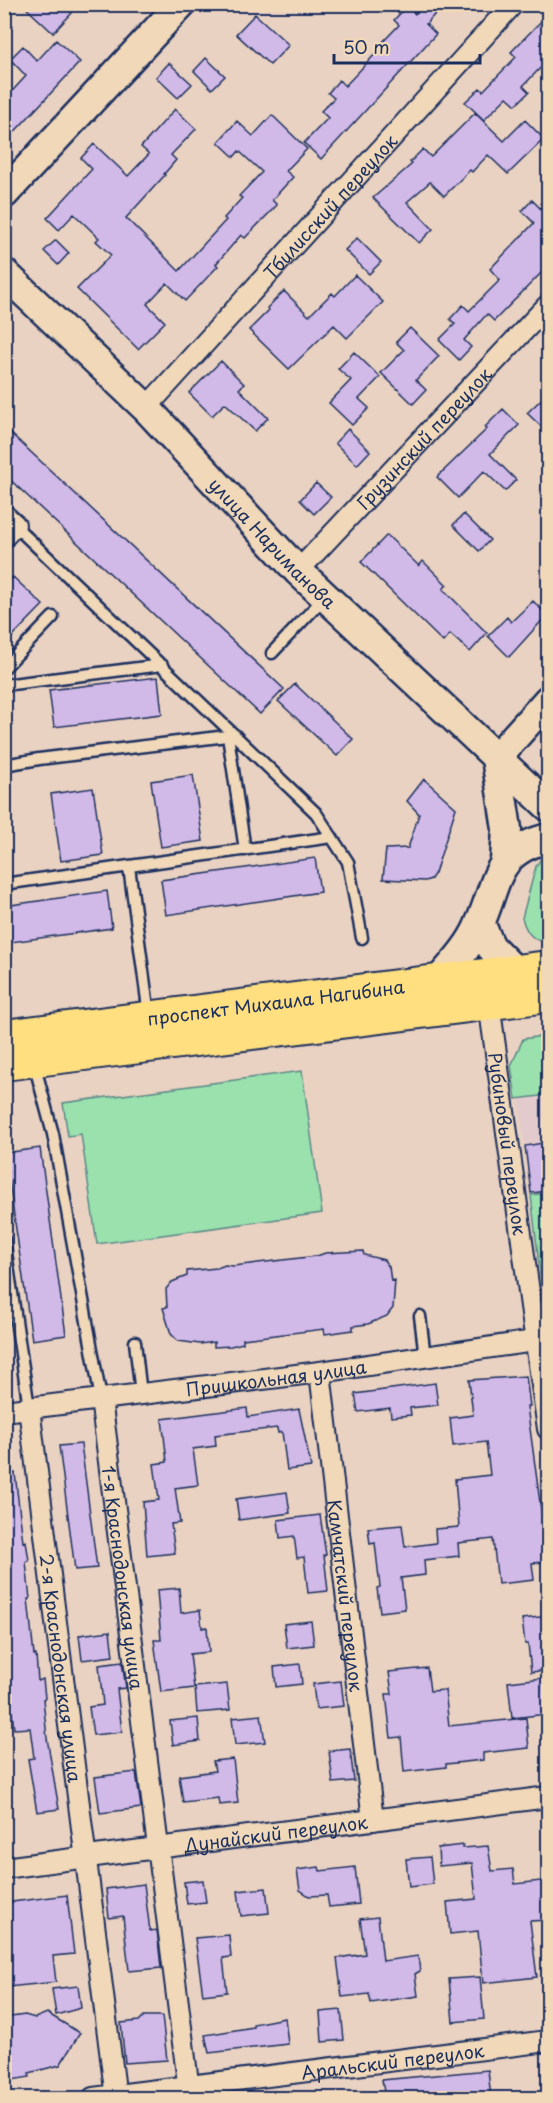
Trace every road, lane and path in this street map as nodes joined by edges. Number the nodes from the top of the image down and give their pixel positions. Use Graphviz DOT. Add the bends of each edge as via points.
graph roads {
  1 [pos="181,4"];
  2 [pos="513,4"];
  3 [pos="4,194"];
  4 [pos="4,273"];
  5 [pos="549,305"];
  6 [pos="146,408"];
  7 [pos="7,524"];
  8 [pos="298,571"];
  9 [pos="325,597"];
  10 [pos="53,617"];
  11 [pos="272,653"];
  12 [pos="162,665"];
  13 [pos="4,668"];
  14 [pos="4,684"];
  15 [pos="549,700"];
  16 [pos="232,736"];
  17 [pos="496,758"];
  18 [pos="4,765"];
  19 [pos="549,806"];
  20 [pos="332,837"];
  21 [pos="549,838"];
  22 [pos="245,850"];
  23 [pos="505,861"];
  24 [pos="129,867"];
  25 [pos="4,884"];
  26 [pos="480,923"];
  27 [pos="362,938"];
  28 [pos="440,979"];
  29 [pos="496,982"];
  30 [pos="546,986"];
  31 [pos="150,1017"];
  32 [pos="4,1036"];
  33 [pos="19,1062"];
  34 [pos="4,1239"];
  35 [pos="420,1316"];
  36 [pos="543,1340"];
  37 [pos="135,1342"];
  38 [pos="425,1357"];
  39 [pos="320,1372"];
  40 [pos="141,1394"];
  41 [pos="100,1399"];
  42 [pos="29,1408"];
  43 [pos="4,1411"];
  44 [pos="549,1429"];
  45 [pos="549,1797"];
  46 [pos="373,1820"];
  47 [pos="159,1848"];
  48 [pos="86,1858"];
  49 [pos="4,1868"];
  50 [pos="549,2041"];
  51 [pos="189,2092"];
  52 [pos="116,2097"];
  53 [pos="93,2098"];
  1 -- 3 [label="street"];
  2 -- 6 [label="street, Тбилисский переулок"];
  4 -- 6 [label="street, улица Нариманова"];
  5 -- 8 [label="street, Грузинский переулок"];
  6 -- 8 [label="street, улица Нариманова"];
  7 -- 12 [label="lane"];
  8 -- 9 [label="street, улица Нариманова"];
  9 -- 11 [label="lane"];
  9 -- 17 [label="street, улица Нариманова"];
  10 -- 13 [label="lane"];
  12 -- 14 [label="lane"];
  12 -- 16 [label="lane"];
  15 -- 17 [label="street"];
  16 -- 18 [label="lane"];
  16 -- 20 [label="lane" via="316,813"];
  16 -- 22 [label="lane"];
  17 -- 19 [label="street, улица Нариманова"];
  17 -- 23 [label="street" via="507,829"];
  20 -- 22 [label="lane"];
  20 -- 27 [label="lane" via="348,862"];
  21 -- 23 [label="street"];
  22 -- 24 [label="lane"];
  23 -- 26 [label="street"];
  24 -- 25 [label="lane"];
  24 -- 31 [label="lane"];
  26 -- 28 [label="street" via="468,945"];
  26 -- 29 [label="street" via="491,947"];
  28 -- 29 [label="main road, проспект Михаила Нагибина"];
  28 -- 31 [label="main road, проспект Михаила Нагибина"];
  29 -- 30 [label="main road, проспект Михаила Нагибина"];
  29 -- 33 [label="main road, проспект Михаила Нагибина"];
  29 -- 36 [label="street, Рубиновый переулок"];
  31 -- 32 [label="main road, проспект Михаила Нагибина"];
  33 -- 41 [label="lane, 1-я Краснодонская улица" via="53,1134"];
  34 -- 42 [label="lane, 2-я Краснодонская улица"];
  35 -- 38 [label="lane"];
  36 -- 38 [label="street, Пришкольная улица"];
  36 -- 44 [label="street, Рубиновый переулок"];
  37 -- 40 [label="lane"];
  38 -- 39 [label="street, Пришкольная улица"];
  39 -- 40 [label="street, Пришкольная улица"];
  39 -- 46 [label="street, Камчатский переулок"];
  40 -- 41 [label="street, Пришкольная улица"];
  41 -- 42 [label="street, Пришкольная улица"];
  41 -- 47 [label="street, 1-я Краснодонская улица"];
  42 -- 43 [label="street, Пришкольная улица"];
  42 -- 48 [label="street, 2-я Краснодонская улица"];
  45 -- 46 [label="street, Дунайский переулок"];
  46 -- 47 [label="street, Дунайский переулок"];
  47 -- 48 [label="street, Дунайский переулок"];
  47 -- 51 [label="street, 1-я Краснодонская улица"];
  48 -- 49 [label="street, Дунайский переулок"];
  48 -- 52 [label="street, 2-я Краснодонская улица"];
  50 -- 51 [label="street, Аральский переулок"];
  51 -- 52 [label="street, Аральский переулок"];
  52 -- 53 [label="street, Аральский переулок"];
}
